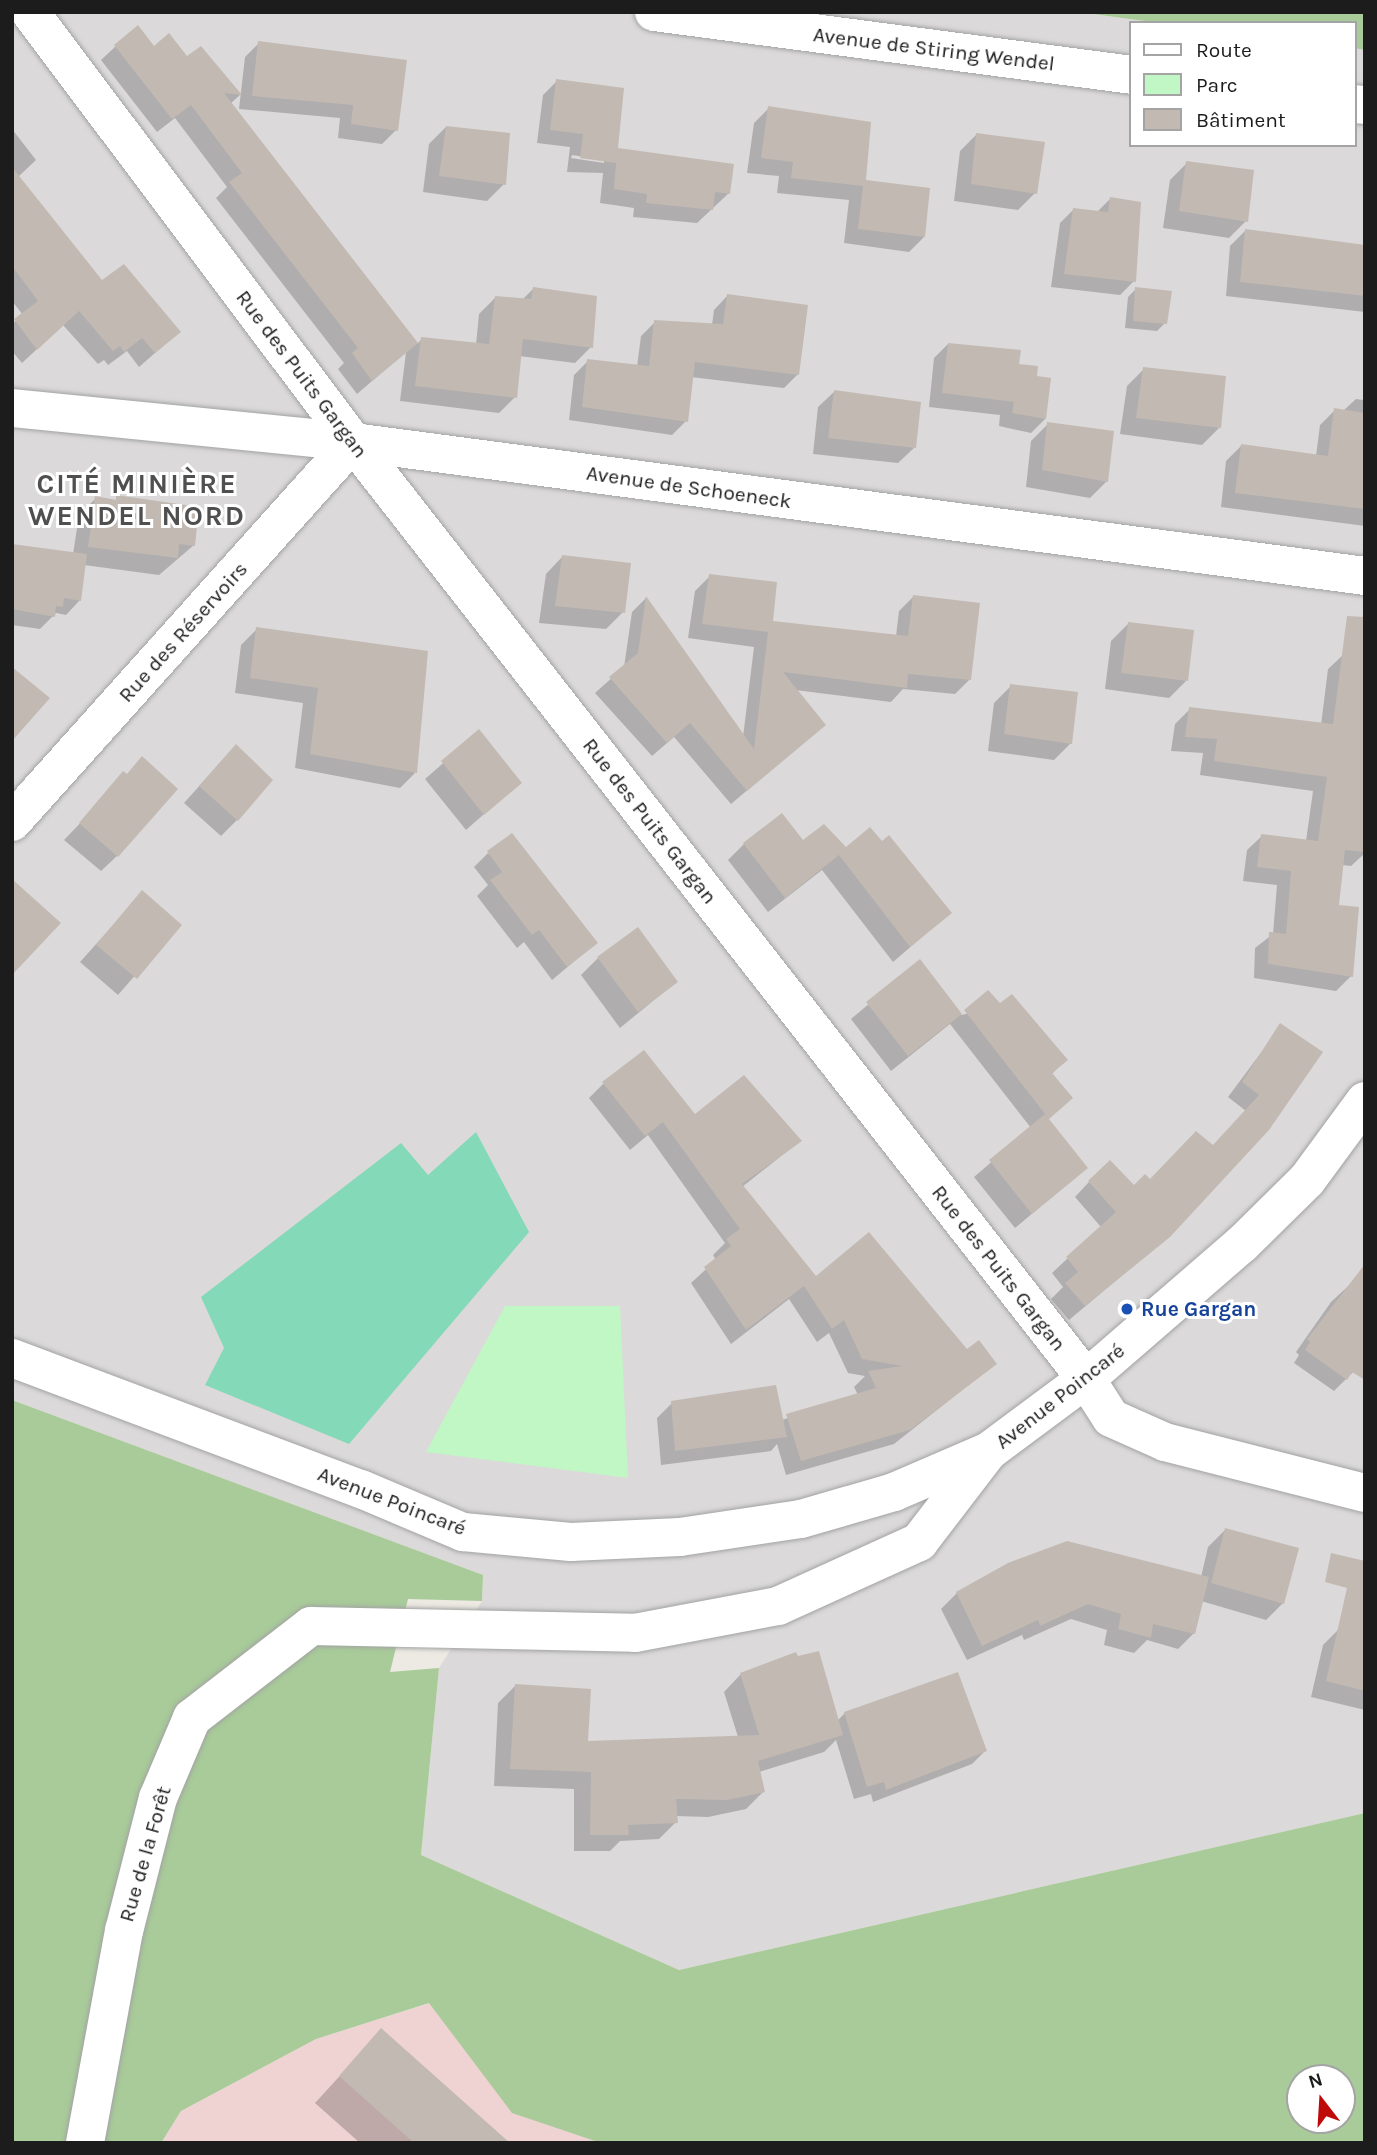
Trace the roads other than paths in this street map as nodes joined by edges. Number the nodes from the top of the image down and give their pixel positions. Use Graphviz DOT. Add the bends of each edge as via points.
graph roads {
  1 [pos="30,12"];
  2 [pos="654,12"];
  3 [pos="1128,75"];
  4 [pos="12,408"];
  5 [pos="353,442"];
  6 [pos="1365,576"];
  7 [pos="12,822"];
  8 [pos="1365,1101"];
  9 [pos="12,1358"];
  10 [pos="1086,1379"];
  11 [pos="989,1451"];
  12 [pos="1365,1493"];
  13 [pos="311,1626"];
  14 [pos="85,2143"];
  1 -- 5 [label="street, Rue des Puits Gargan"];
  2 -- 3 [label="street, Avenue de Stiring Wendel"];
  4 -- 5 [label="street, Avenue de Schoeneck"];
  5 -- 6 [label="street, Avenue de Schoeneck"];
  5 -- 7 [label="street, Rue des Réservoirs"];
  5 -- 10 [label="street, Rue des Puits Gargan"];
  8 -- 10 [label="street, Avenue Poincaré" via="1307,1180 1242,1244"];
  9 -- 11 [label="street, Avenue Poincaré" via="463,1532 571,1542 680,1537 802,1519 894,1492"];
  10 -- 11 [label="street, Avenue Poincaré"];
  10 -- 12 [label="street, Rue des Puits Gargan" via="1111,1418 1165,1441"];
  11 -- 13 [label="street, Avenue Poincaré" via="919,1542 778,1606 635,1633"];
  13 -- 14 [label="street, Rue de la Forêt" via="192,1718 158,1798 127,1918"];
}
